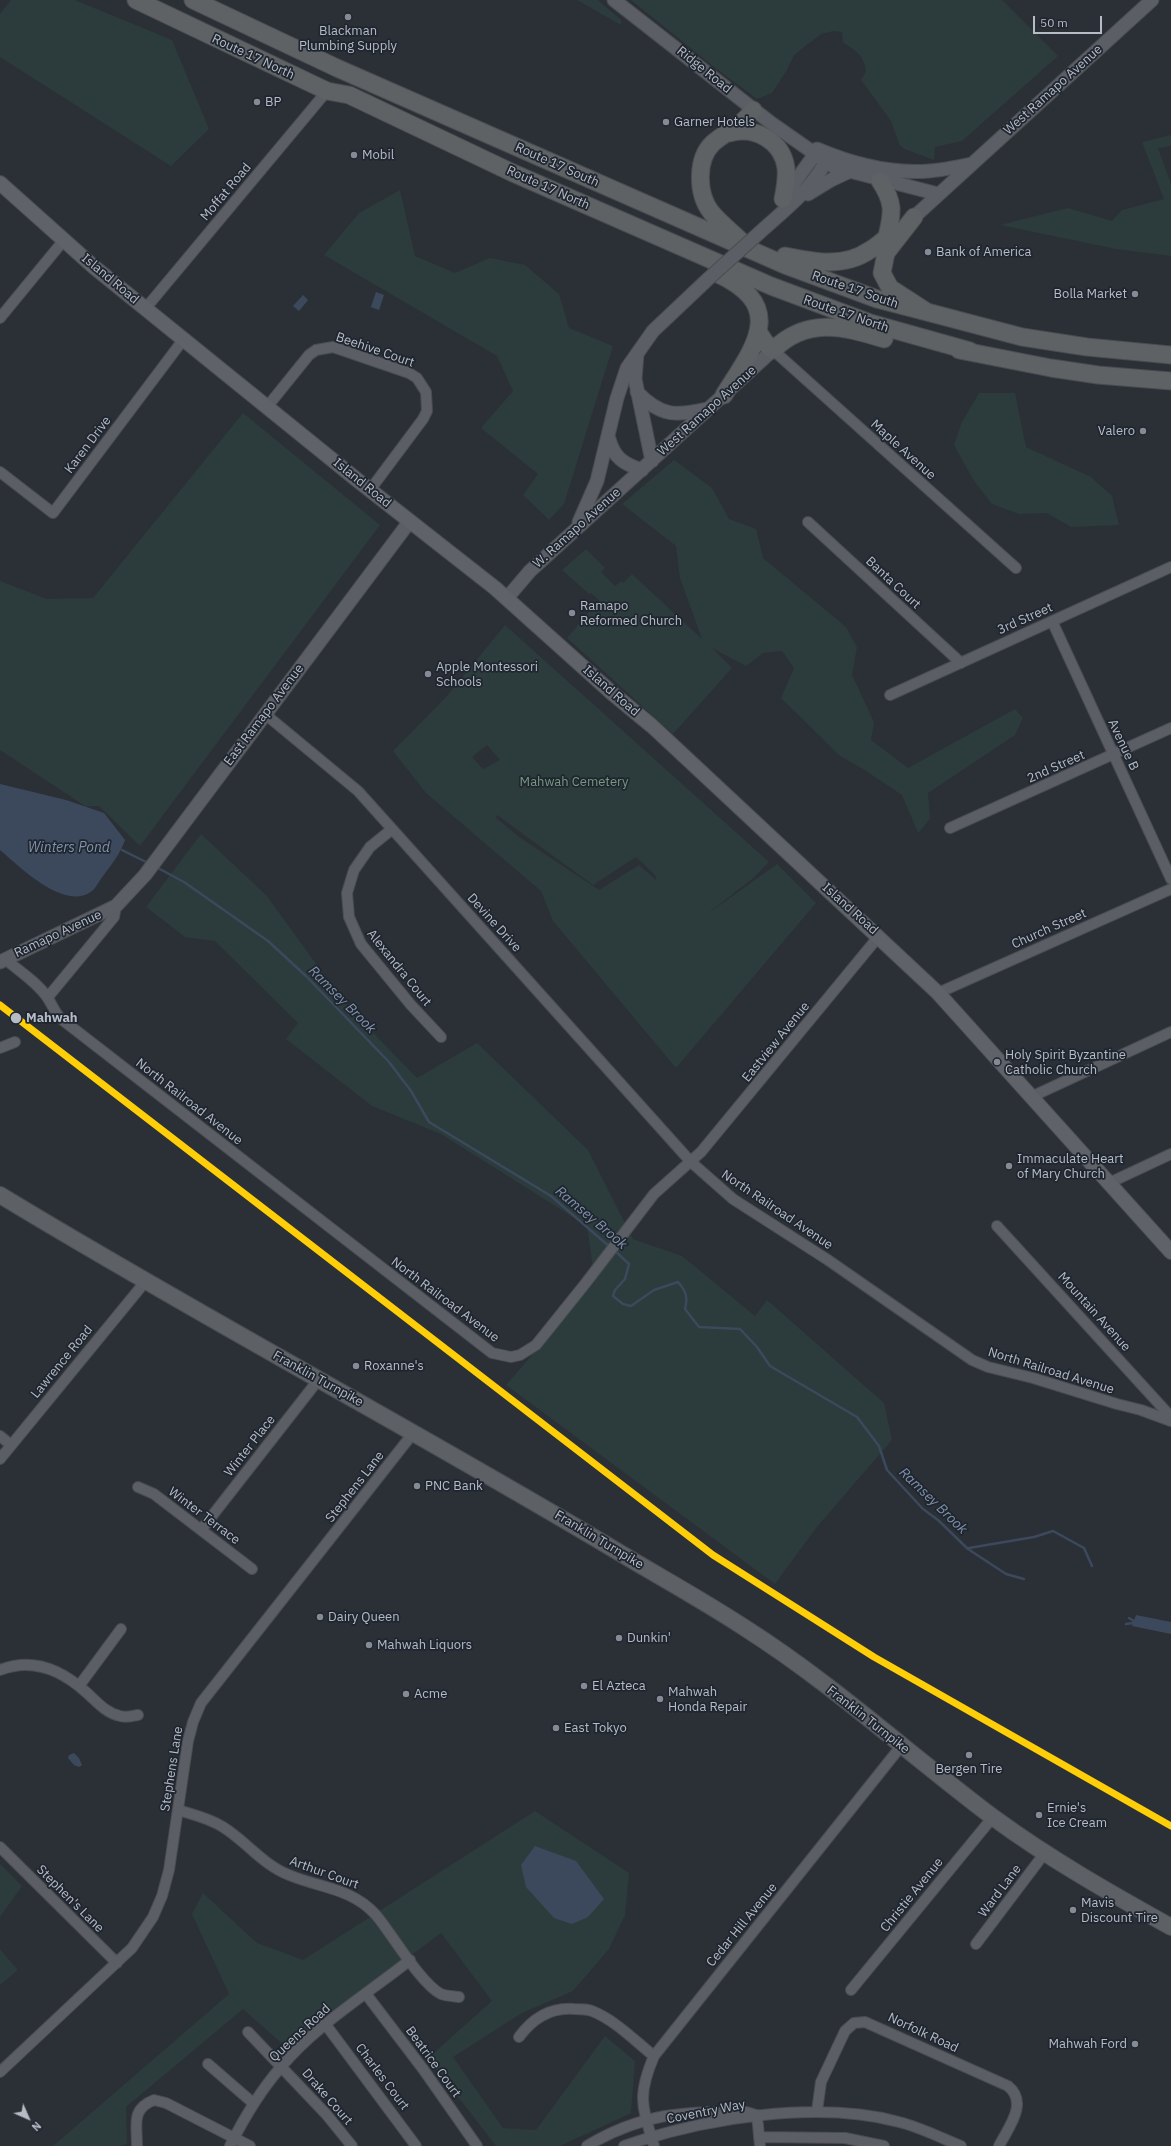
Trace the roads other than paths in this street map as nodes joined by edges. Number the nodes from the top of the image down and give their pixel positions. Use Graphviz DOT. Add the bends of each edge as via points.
graph roads {
  1 [pos="136,0"];
  2 [pos="193,0"];
  3 [pos="614,0"];
  4 [pos="1152,0"];
  5 [pos="327,91"];
  6 [pos="754,110"];
  7 [pos="729,133"];
  8 [pos="822,155"];
  9 [pos="972,164"];
  10 [pos="848,172"];
  11 [pos="880,181"];
  12 [pos="0,183"];
  13 [pos="938,194"];
  14 [pos="783,205"];
  15 [pos="914,217"];
  16 [pos="626,223"];
  17 [pos="887,236"];
  18 [pos="64,240"];
  19 [pos="752,250"];
  20 [pos="145,309"];
  21 [pos="927,312"];
  22 [pos="0,318"];
  23 [pos="760,333"];
  24 [pos="183,340"];
  25 [pos="773,350"];
  26 [pos="970,351"];
  27 [pos="637,352"];
  28 [pos="1171,355"];
  29 [pos="1171,381"];
  30 [pos="637,392"];
  31 [pos="724,394"];
  32 [pos="268,407"];
  33 [pos="709,409"];
  34 [pos="608,439"];
  35 [pos="647,466"];
  36 [pos="0,472"];
  37 [pos="370,490"];
  38 [pos="410,521"];
  39 [pos="808,522"];
  40 [pos="573,532"];
  41 [pos="1171,567"];
  42 [pos="1016,568"];
  43 [pos="506,598"];
  44 [pos="1052,622"];
  45 [pos="961,663"];
  46 [pos="890,695"];
  47 [pos="265,714"];
  48 [pos="1171,728"];
  49 [pos="1114,755"];
  50 [pos="950,828"];
  51 [pos="392,830"];
  52 [pos="1171,879"];
  53 [pos="1171,889"];
  54 [pos="116,906"];
  55 [pos="878,936"];
  56 [pos="2,961"];
  57 [pos="938,993"];
  58 [pos="48,997"];
  59 [pos="1171,1032"];
  60 [pos="441,1037"];
  61 [pos="15,1042"];
  62 [pos="0,1048"];
  63 [pos="1031,1097"];
  64 [pos="1171,1154"];
  65 [pos="691,1162"];
  66 [pos="1109,1182"];
  67 [pos="0,1195"];
  68 [pos="998,1226"];
  69 [pos="1171,1252"];
  70 [pos="145,1282"];
  71 [pos="319,1379"];
  72 [pos="1171,1417"];
  73 [pos="1171,1421"];
  74 [pos="414,1432"];
  75 [pos="0,1436"];
  76 [pos="11,1445"];
  77 [pos="0,1459"];
  78 [pos="138,1487"];
  79 [pos="201,1530"];
  80 [pos="252,1569"];
  81 [pos="121,1629"];
  82 [pos="0,1670"];
  83 [pos="79,1686"];
  84 [pos="138,1715"];
  85 [pos="902,1745"];
  86 [pos="178,1810"];
  87 [pos="993,1817"];
  88 [pos="2,1850"];
  89 [pos="1044,1854"];
  90 [pos="1171,1927"];
  91 [pos="976,1944"];
  92 [pos="410,1960"];
  93 [pos="117,1963"];
  94 [pos="851,1990"];
  95 [pos="366,1994"];
  96 [pos="459,1997"];
  97 [pos="326,2025"];
  98 [pos="248,2032"];
  99 [pos="520,2037"];
  100 [pos="654,2056"];
  101 [pos="208,2064"];
  102 [pos="281,2066"];
  103 [pos="0,2072"];
  104 [pos="253,2103"];
  105 [pos="817,2111"];
  106 [pos="757,2115"];
  107 [pos="647,2120"];
  108 [pos="653,2141"];
  109 [pos="759,2141"];
  110 [pos="232,2142"];
  111 [pos="137,2146"];
  112 [pos="250,2146"];
  113 [pos="352,2146"];
  114 [pos="416,2146"];
  115 [pos="477,2146"];
  116 [pos="587,2146"];
  117 [pos="624,2146"];
  118 [pos="884,2146"];
  119 [pos="961,2146"];
  120 [pos="999,2146"];
  1 -- 5 [label="highway, Route 17 North"];
  2 -- 19 [label="highway, Route 17 South" via="337,68"];
  3 -- 6 [label="street, Ridge Road"];
  4 -- 9 [label="street, West Ramapo Avenue"];
  5 -- 16 [label="highway, Route 17 North" via="349,95"];
  5 -- 20 [label="street, Moffat Road"];
  6 -- 7 [label="highway"];
  6 -- 8 [label="street, Ridge Road" via="793,140"];
  7 -- 14 [label="highway" via="753,132 764,136 777,147 786,168"];
  7 -- 19 [label="highway" via="713,144 706,153 701,172 702,187 711,212"];
  8 -- 9 [label="street" via="856,164 928,172"];
  8 -- 10 [label="street" via="834,167"];
  8 -- 14 [label="street"];
  9 -- 13 [label="street, West Ramapo Avenue"];
  10 -- 11 [label="street"];
  10 -- 14 [label="street"];
  11 -- 13 [label="street"];
  11 -- 17 [label="highway" via="889,195 892,206"];
  12 -- 18 [label="main road, Island Road"];
  13 -- 15 [label="street, West Ramapo Avenue"];
  14 -- 27 [label="street, bridge" via="758,234 653,331"];
  15 -- 17 [label="highway"];
  15 -- 21 [label="highway" via="886,253 882,273 890,288"];
  16 -- 23 [label="highway" via="686,260 737,284 750,297 756,308"];
  16 -- 26 [label="highway, Route 17 North" via="810,302 870,323"];
  17 -- 19 [label="highway" via="863,255 837,262 817,262"];
  18 -- 20 [label="main road, Island Road"];
  18 -- 22 [label="street"];
  19 -- 21 [label="highway, Route 17 South" via="847,288 909,309"];
  20 -- 24 [label="main road, Island Road"];
  21 -- 28 [label="highway" via="1022,337 1094,348"];
  23 -- 25 [label="highway"];
  23 -- 31 [label="highway"];
  24 -- 32 [label="main road, Island Road"];
  24 -- 36 [label="street, Karen Drive" via="53,513"];
  25 -- 26 [label="highway" via="798,332 820,328 851,330 901,344"];
  25 -- 31 [label="street, West Ramapo Avenue"];
  25 -- 42 [label="street, Maple Avenue"];
  26 -- 29 [label="highway" via="1051,368"];
  27 -- 30 [label="street, West Ramapo Avenue"];
  27 -- 34 [label="street" via="623,378"];
  30 -- 33 [label="street" via="650,405 666,413 685,414"];
  30 -- 35 [label="street, West Ramapo Avenue"];
  31 -- 33 [label="street, West Ramapo Avenue"];
  32 -- 37 [label="main road, Island Road"];
  32 -- 37 [label="street, Beehive Court" via="309,355 324,347 333,347 417,378 426,392 428,401 423,419"];
  33 -- 35 [label="street, West Ramapo Avenue"];
  34 -- 35 [label="street" via="619,460"];
  34 -- 40 [label="street" via="594,491"];
  35 -- 40 [label="street, W. Ramapo Avenue"];
  37 -- 38 [label="main road, Island Road"];
  38 -- 43 [label="main road, Island Road"];
  38 -- 47 [label="street, East Ramapo Avenue"];
  39 -- 45 [label="street, Banta Court"];
  40 -- 43 [label="street, W. Ramapo Avenue" via="524,576"];
  41 -- 44 [label="street, 3rd Street"];
  43 -- 55 [label="main road, Island Road" via="652,726"];
  44 -- 45 [label="street, 3rd Street"];
  44 -- 49 [label="street, Avenue B"];
  45 -- 46 [label="street, 3rd Street"];
  47 -- 51 [label="street, Devine Drive" via="358,791"];
  47 -- 54 [label="street, East Ramapo Avenue" via="145,875"];
  48 -- 49 [label="street, 2nd Street"];
  49 -- 50 [label="street, 2nd Street"];
  49 -- 52 [label="street, Avenue B"];
  51 -- 60 [label="street, Alexandra Court" via="370,848 354,870 347,893 349,917 361,944"];
  51 -- 65 [label="street, Devine Drive"];
  53 -- 57 [label="street, Church Street"];
  54 -- 56 [label="street, Ramapo Avenue"];
  54 -- 58 [label="street" via="114,917"];
  55 -- 57 [label="main road, Island Road"];
  55 -- 65 [label="street, Eastview Avenue" via="734,1114"];
  56 -- 58 [label="street"];
  57 -- 63 [label="main road, Island Road"];
  58 -- 65 [label="street, North Railroad Avenue" via="60,1018 492,1353 511,1356 536,1345 654,1194"];
  59 -- 63 [label="street"];
  61 -- 62 [label="street"];
  63 -- 66 [label="main road, Island Road"];
  64 -- 66 [label="street"];
  65 -- 73 [label="street, North Railroad Avenue" via="733,1199 828,1260 972,1360 988,1367 1034,1378"];
  66 -- 69 [label="main road, Island Road"];
  67 -- 70 [label="main road, Franklin Turnpike"];
  68 -- 72 [label="street, Mountain Avenue"];
  70 -- 71 [label="main road, Franklin Turnpike"];
  70 -- 76 [label="street, Lawrence Road"];
  71 -- 74 [label="main road, Franklin Turnpike"];
  71 -- 79 [label="street, Winter Place"];
  74 -- 85 [label="main road, Franklin Turnpike" via="749,1630"];
  74 -- 86 [label="street, Stephens Lane" via="201,1703 188,1741"];
  75 -- 76 [label="street"];
  76 -- 77 [label="street, Lawrence Road"];
  78 -- 79 [label="street, Winter Terrace" via="154,1494"];
  79 -- 80 [label="street, Winter Terrace"];
  81 -- 83 [label="street"];
  82 -- 83 [label="street" via="20,1665 46,1667"];
  83 -- 84 [label="street" via="111,1713 121,1717"];
  85 -- 87 [label="main road, Franklin Turnpike"];
  85 -- 100 [label="street, Cedar Hill Avenue"];
  86 -- 92 [label="street, Arthur Court" via="206,1818 224,1828 276,1869 346,1892 361,1901 386,1926"];
  86 -- 93 [label="street, Stephens Lane" via="169,1870 162,1896 144,1934"];
  87 -- 89 [label="main road, Franklin Turnpike"];
  87 -- 94 [label="street, Christie Avenue"];
  88 -- 93 [label="street, Stephen's Lane"];
  89 -- 90 [label="main road, Franklin Turnpike"];
  89 -- 91 [label="street, Ward Lane"];
  92 -- 95 [label="street, Queens Road"];
  92 -- 96 [label="street, Arthur Court" via="431,1988 442,1995"];
  93 -- 103 [label="street, Stephens Lane"];
  95 -- 97 [label="street, Queens Road"];
  95 -- 115 [label="street, Beatrice Court"];
  97 -- 102 [label="street, Queens Road"];
  97 -- 114 [label="street, Charles Court"];
  98 -- 102 [label="street, Drake Court"];
  99 -- 100 [label="street" via="528,2025 551,2011 565,2008 591,2010 620,2028"];
  100 -- 107 [label="street, Cedar Hill Avenue" via="644,2078 641,2102"];
  101 -- 104 [label="street"];
  102 -- 104 [label="street, Queens Road"];
  102 -- 113 [label="street, Drake Court"];
  104 -- 110 [label="street, Queens Road"];
  105 -- 106 [label="street"];
  105 -- 119 [label="street" via="850,2113 900,2122"];
  105 -- 120 [label="street, Norfolk Road" via="821,2082 845,2031 854,2023 866,2022 1008,2086 1017,2097 1017,2110"];
  106 -- 107 [label="street, Coventry Way" via="746,2112 699,2111"];
  106 -- 108 [label="street, Coventry Way"];
  106 -- 109 [label="street"];
  107 -- 108 [label="street, Cedar Hill Avenue"];
  107 -- 116 [label="street, Coventry Way" via="616,2131"];
  108 -- 117 [label="street, Coventry Way"];
  109 -- 118 [label="street" via="845,2138"];
  110 -- 111 [label="street" via="166,2103 154,2100 141,2107 137,2114"];
  110 -- 112 [label="street"];
}
